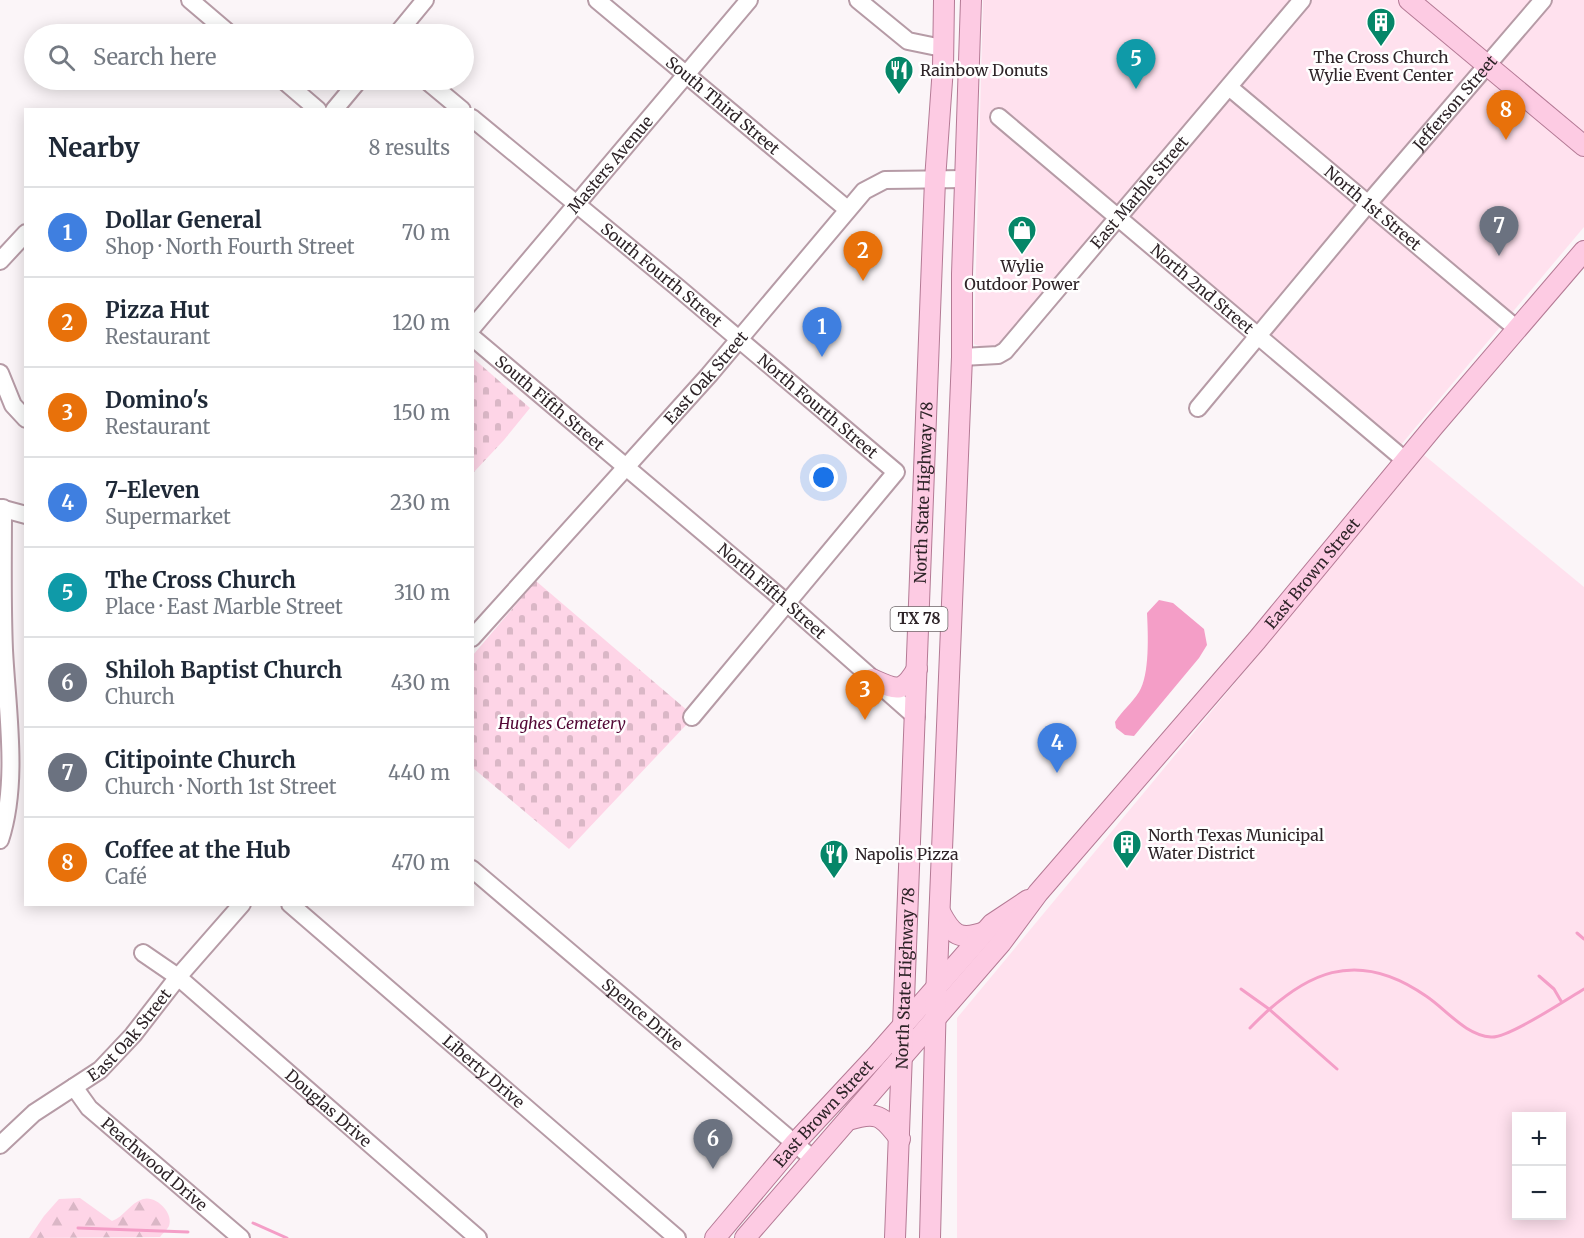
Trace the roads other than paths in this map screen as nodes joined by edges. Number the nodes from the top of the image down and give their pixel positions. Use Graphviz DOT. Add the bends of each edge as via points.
graph roads {
  1 [pos="190,0"];
  2 [pos="425,0"];
  3 [pos="597,0"];
  4 [pos="749,0"];
  5 [pos="858,0"];
  6 [pos="944,0"];
  7 [pos="971,0"];
  8 [pos="1302,0"];
  9 [pos="1408,0"];
  10 [pos="1542,0"];
  11 [pos="218,24"];
  12 [pos="405,24"];
  13 [pos="942,48"];
  14 [pos="1487,65"];
  15 [pos="685,74"];
  16 [pos="1229,87"];
  17 [pos="295,90"];
  18 [pos="351,90"];
  19 [pos="438,90"];
  20 [pos="316,108"];
  21 [pos="336,108"];
  22 [pos="460,108"];
  23 [pos="999,117"];
  24 [pos="474,120"];
  25 [pos="1584,146"];
  26 [pos="966,179"];
  27 [pos="934,180"];
  28 [pos="575,205"];
  29 [pos="1367,205"];
  30 [pos="847,209"];
  31 [pos="1119,218"];
  32 [pos="24,235"];
  33 [pos="1584,251"];
  34 [pos="0,261"];
  35 [pos="474,326"];
  36 [pos="1517,329"];
  37 [pos="1257,337"];
  38 [pos="474,339"];
  39 [pos="739,341"];
  40 [pos="962,357"];
  41 [pos="0,373"];
  42 [pos="1198,408"];
  43 [pos="24,417"];
  44 [pos="1406,461"];
  45 [pos="626,468"];
  46 [pos="1,508"];
  47 [pos="24,514"];
  48 [pos="787,603"];
  49 [pos="474,637"];
  50 [pos="2,647"];
  51 [pos="917,669"];
  52 [pos="872,679"];
  53 [pos="693,717"];
  54 [pos="916,717"];
  55 [pos="0,840"];
  56 [pos="474,870"];
  57 [pos="1038,894"];
  58 [pos="240,906"];
  59 [pos="292,906"];
  60 [pos="940,912"];
  61 [pos="985,932"];
  62 [pos="143,953"];
  63 [pos="178,977"];
  64 [pos="936,988"];
  65 [pos="935,1018"];
  66 [pos="904,1024"];
  67 [pos="903,1056"];
  68 [pos="74,1087"];
  69 [pos="848,1120"];
  70 [pos="900,1139"];
  71 [pos="795,1143"];
  72 [pos="0,1145"];
  73 [pos="812,1158"];
  74 [pos="241,1238"];
  75 [pos="478,1238"];
  76 [pos="677,1238"];
  77 [pos="715,1238"];
  78 [pos="745,1238"];
  79 [pos="895,1238"];
  80 [pos="930,1238"];
  1 -- 11 [label="street"];
  2 -- 12 [label="street"];
  3 -- 15 [label="street, South Third Street"];
  4 -- 15 [label="street, Masters Avenue"];
  5 -- 13 [label="street" via="908,41"];
  6 -- 13 [label="main road, North State Highway 78 / TX 78"];
  7 -- 26 [label="main road, North State Highway 78 / TX 78"];
  8 -- 16 [label="street, East Marble Street"];
  9 -- 14 [label="main road"];
  10 -- 14 [label="street, Jefferson Street"];
  13 -- 27 [label="main road, North State Highway 78 / TX 78"];
  14 -- 25 [label="main road"];
  14 -- 29 [label="street, Jefferson Street"];
  15 -- 28 [label="street, Masters Avenue"];
  15 -- 30 [label="street, South Third Street"];
  16 -- 29 [label="street, North 1st Street"];
  16 -- 31 [label="street, East Marble Street"];
  17 -- 20 [label="street"];
  18 -- 21 [label="street"];
  19 -- 22 [label="street"];
  23 -- 31 [label="street, North 2nd Street"];
  24 -- 28 [label="street, South Fourth Street"];
  26 -- 27 [label="street, East Oak Street"];
  26 -- 40 [label="main road, North State Highway 78 / TX 78"];
  27 -- 30 [label="street, East Oak Street" via="885,180 864,191"];
  27 -- 51 [label="main road, North State Highway 78 / TX 78"];
  28 -- 35 [label="street, Masters Avenue"];
  28 -- 39 [label="street, South Fourth Street"];
  29 -- 36 [label="street, North 1st Street"];
  29 -- 37 [label="street, Jefferson Street"];
  30 -- 39 [label="street, East Oak Street"];
  31 -- 37 [label="street, North 2nd Street"];
  31 -- 40 [label="street, East Marble Street" via="1005,351"];
  32 -- 34 [label="street"];
  33 -- 36 [label="main road, East Brown Street"];
  36 -- 44 [label="main road, East Brown Street"];
  37 -- 42 [label="street, Jefferson Street"];
  37 -- 44 [label="street, North 2nd Street"];
  38 -- 45 [label="street, South Fifth Street"];
  39 -- 45 [label="street, East Oak Street"];
  39 -- 48 [label="street, North Fourth Street" via="896,472"];
  40 -- 60 [label="main road, North State Highway 78 / TX 78"];
  41 -- 43 [label="street" via="13,405"];
  44 -- 57 [label="main road, East Brown Street"];
  45 -- 48 [label="street, North Fifth Street"];
  45 -- 49 [label="street, East Oak Street"];
  46 -- 47 [label="street"];
  46 -- 50 [label="street"];
  48 -- 52 [label="street, North Fifth Street"];
  48 -- 53 [label="street"];
  50 -- 55 [label="street" via="9,792"];
  51 -- 52 [label="main road" via="902,688"];
  51 -- 54 [label="main road, North State Highway 78 / TX 78"];
  52 -- 54 [label="street, North Fifth Street"];
  54 -- 66 [label="main road, North State Highway 78 / TX 78"];
  56 -- 71 [label="street, Spence Drive"];
  57 -- 61 [label="main road, East Brown Street"];
  57 -- 65 [label="main road, East Brown Street"];
  58 -- 63 [label="street, East Oak Street"];
  59 -- 76 [label="street, Liberty Drive"];
  60 -- 61 [label="main road" via="949,929 961,937"];
  60 -- 64 [label="main road, North State Highway 78 / TX 78"];
  61 -- 64 [label="main road, East Brown Street"];
  62 -- 63 [label="street, Douglas Drive"];
  63 -- 68 [label="street, East Oak Street" via="114,1056"];
  63 -- 75 [label="street, Douglas Drive"];
  64 -- 65 [label="main road, North State Highway 78 / TX 78"];
  64 -- 66 [label="main road, East Brown Street"];
  65 -- 67 [label="main road, East Brown Street"];
  65 -- 80 [label="main road, North State Highway 78 / TX 78"];
  66 -- 67 [label="main road, North State Highway 78 / TX 78"];
  66 -- 71 [label="main road, East Brown Street"];
  67 -- 69 [label="main road, East Brown Street"];
  67 -- 70 [label="main road, North State Highway 78 / TX 78"];
  68 -- 72 [label="street, East Oak Street" via="34,1113"];
  68 -- 74 [label="street, Peachwood Drive" via="89,1108"];
  69 -- 70 [label="main road" via="867,1114 877,1116"];
  69 -- 73 [label="main road, East Brown Street"];
  70 -- 79 [label="main road, North State Highway 78 / TX 78"];
  71 -- 73 [label="street, Spence Drive"];
  71 -- 77 [label="main road, East Brown Street"];
  73 -- 78 [label="main road, East Brown Street"];
}
